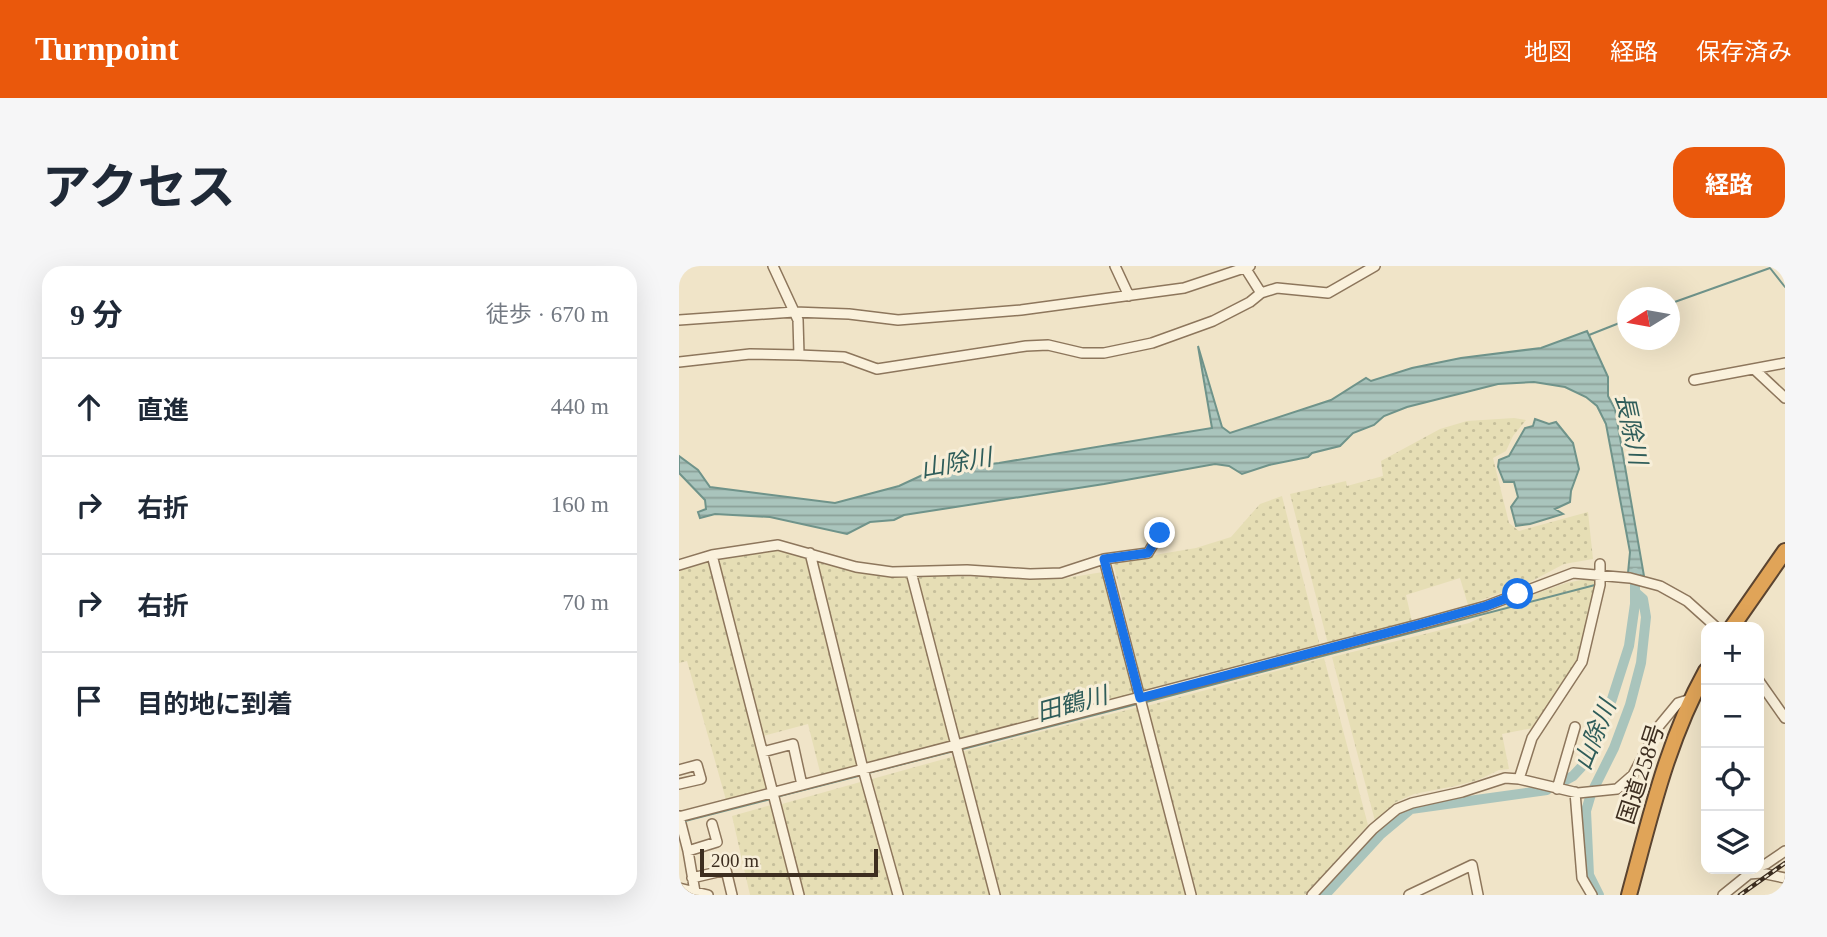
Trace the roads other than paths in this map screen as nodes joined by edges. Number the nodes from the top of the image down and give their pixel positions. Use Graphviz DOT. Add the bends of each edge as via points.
graph roads {
  1 [pos="773,266"];
  2 [pos="1115,266"];
  3 [pos="1375,266"];
  4 [pos="1247,267"];
  5 [pos="1261,293"];
  6 [pos="1129,296"];
  7 [pos="794,312"];
  8 [pos="679,320"];
  9 [pos="799,355"];
  10 [pos="679,362"];
  11 [pos="1785,363"];
  12 [pos="1754,369"];
  13 [pos="1694,380"];
  14 [pos="1785,398"];
  15 [pos="1160,533"];
  16 [pos="1785,551"];
  17 [pos="810,553"];
  18 [pos="712,555"];
  19 [pos="1104,559"];
  20 [pos="1600,564"];
  21 [pos="679,565"];
  22 [pos="911,572"];
  23 [pos="1710,622"];
  24 [pos="1735,622"];
  25 [pos="1701,680"];
  26 [pos="1762,685"];
  27 [pos="1691,699"];
  28 [pos="1141,701"];
  29 [pos="1785,718"];
  30 [pos="1576,727"];
  31 [pos="956,749"];
  32 [pos="763,752"];
  33 [pos="679,770"];
  34 [pos="864,773"];
  35 [pos="1519,779"];
  36 [pos="679,785"];
  37 [pos="802,785"];
  38 [pos="1557,789"];
  39 [pos="1576,793"];
  40 [pos="772,797"];
  41 [pos="680,819"];
  42 [pos="712,824"];
  43 [pos="1785,850"];
  44 [pos="688,851"];
  45 [pos="1764,865"];
  46 [pos="1747,874"];
  47 [pos="1764,874"];
  48 [pos="692,878"];
  49 [pos="1785,878"];
  50 [pos="679,888"];
  51 [pos="695,892"];
  52 [pos="708,895"];
  53 [pos="732,895"];
  54 [pos="799,895"];
  55 [pos="898,895"];
  56 [pos="995,895"];
  57 [pos="1191,895"];
  58 [pos="1312,895"];
  59 [pos="1409,895"];
  60 [pos="1478,895"];
  61 [pos="1592,895"];
  62 [pos="1629,895"];
  63 [pos="1723,895"];
  1 -- 7 [label="street"];
  2 -- 6 [label="street"];
  3 -- 5 [label="street" via="1328,293 1277,288"];
  4 -- 5 [label="street"];
  4 -- 6 [label="street" via="1184,288"];
  5 -- 9 [label="street" via="1213,321 1152,343 1104,353 1026,346 877,369 844,357"];
  6 -- 7 [label="street" via="898,320"];
  7 -- 8 [label="street"];
  7 -- 9 [label="street"];
  9 -- 10 [label="street" via="750,354"];
  11 -- 12 [label="street"];
  12 -- 13 [label="street"];
  12 -- 14 [label="street"];
  15 -- 19 [label="street" via="1148,553"];
  16 -- 24 [label="highway"];
  17 -- 18 [label="street" via="778,545"];
  17 -- 22 [label="street" via="856,567"];
  17 -- 34 [label="street"];
  18 -- 21 [label="street"];
  18 -- 32 [label="street"];
  19 -- 22 [label="street" via="1061,573"];
  19 -- 28 [label="street"];
  20 -- 35 [label="street" via="1583,662 1532,738"];
  22 -- 31 [label="street"];
  23 -- 28 [label="street" via="1660,586 1573,573 1486,606"];
  25 -- 27 [label="highway, 国道258号"];
  26 -- 29 [label="street"];
  27 -- 39 [label="street" via="1678,703 1659,726 1627,782 1617,789"];
  27 -- 62 [label="highway, 国道258号" via="1655,797"];
  28 -- 31 [label="street"];
  28 -- 57 [label="street"];
  30 -- 38 [label="street"];
  31 -- 34 [label="street"];
  31 -- 56 [label="street"];
  32 -- 37 [label="street" via="793,744"];
  32 -- 40 [label="street"];
  33 -- 36 [label="street" via="697,765 701,779"];
  34 -- 37 [label="street"];
  34 -- 55 [label="street"];
  35 -- 38 [label="street"];
  35 -- 58 [label="street" via="1505,778 1397,809"];
  37 -- 40 [label="street"];
  38 -- 39 [label="street"];
  39 -- 61 [label="street" via="1582,878"];
  40 -- 41 [label="street"];
  40 -- 54 [label="street"];
  41 -- 44 [label="street"];
  42 -- 44 [label="street" via="717,842"];
  43 -- 45 [label="street"];
  44 -- 48 [label="street"];
  46 -- 63 [label="street"];
  47 -- 49 [label="street"];
  48 -- 51 [label="street"];
  48 -- 53 [label="street" via="726,870"];
  50 -- 51 [label="street"];
  51 -- 52 [label="street"];
  59 -- 60 [label="street" via="1472,865"];
}
